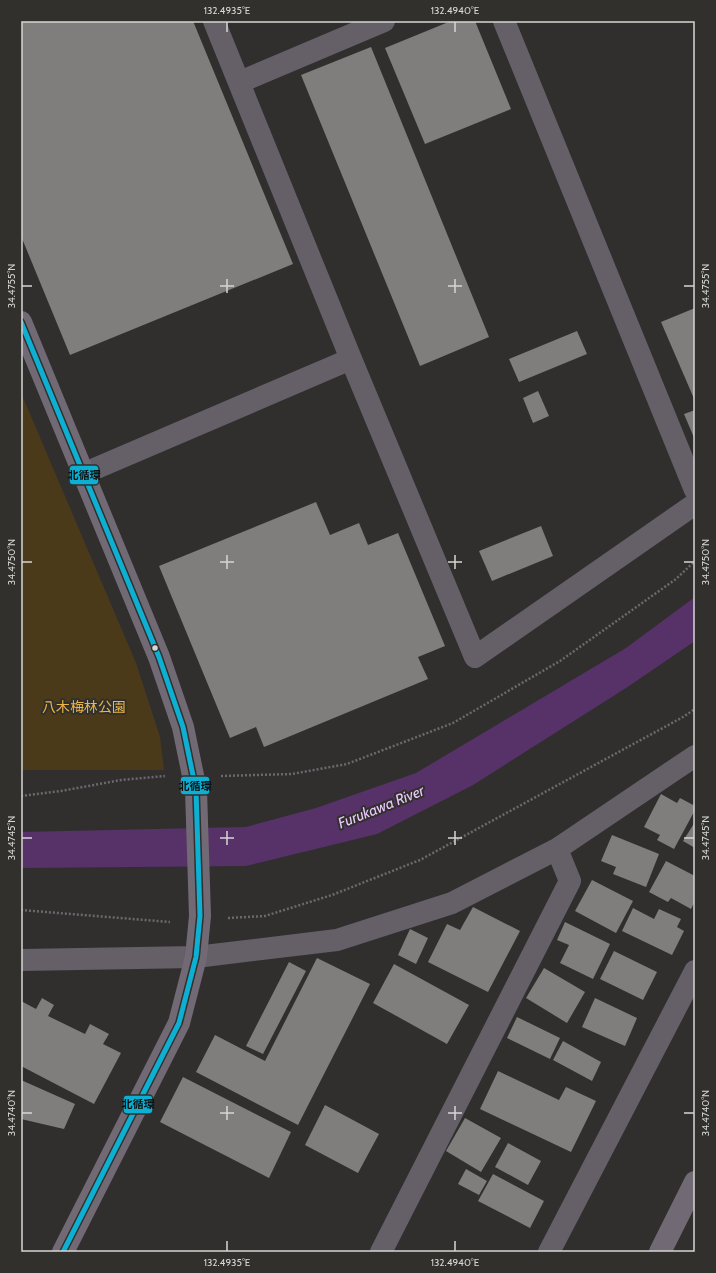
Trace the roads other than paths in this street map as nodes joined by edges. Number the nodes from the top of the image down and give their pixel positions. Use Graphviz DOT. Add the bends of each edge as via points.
graph roads {
  1 [pos="214,21"];
  2 [pos="384,21"];
  3 [pos="504,21"];
  4 [pos="240,82"];
  5 [pos="21,322"];
  6 [pos="351,359"];
  7 [pos="85,473"];
  8 [pos="695,490"];
  9 [pos="695,504"];
  10 [pos="695,756"];
  11 [pos="557,849"];
  12 [pos="196,957"];
  13 [pos="21,960"];
  14 [pos="695,971"];
  15 [pos="695,1182"];
  16 [pos="63,1252"];
  17 [pos="381,1252"];
  18 [pos="549,1252"];
  19 [pos="660,1252"];
  1 -- 4 [label="street"];
  2 -- 4 [label="street"];
  3 -- 8 [label="street"];
  4 -- 6 [label="street"];
  5 -- 7 [label="street"];
  6 -- 7 [label="street"];
  6 -- 9 [label="street" via="475,657"];
  7 -- 12 [label="street" via="159,657 183,727 196,790 200,916"];
  10 -- 11 [label="street"];
  11 -- 12 [label="street" via="452,903 336,940"];
  11 -- 17 [label="street" via="570,881"];
  12 -- 13 [label="street"];
  12 -- 16 [label="street" via="179,1023"];
  14 -- 18 [label="street"];
  15 -- 19 [label="street"];
}
